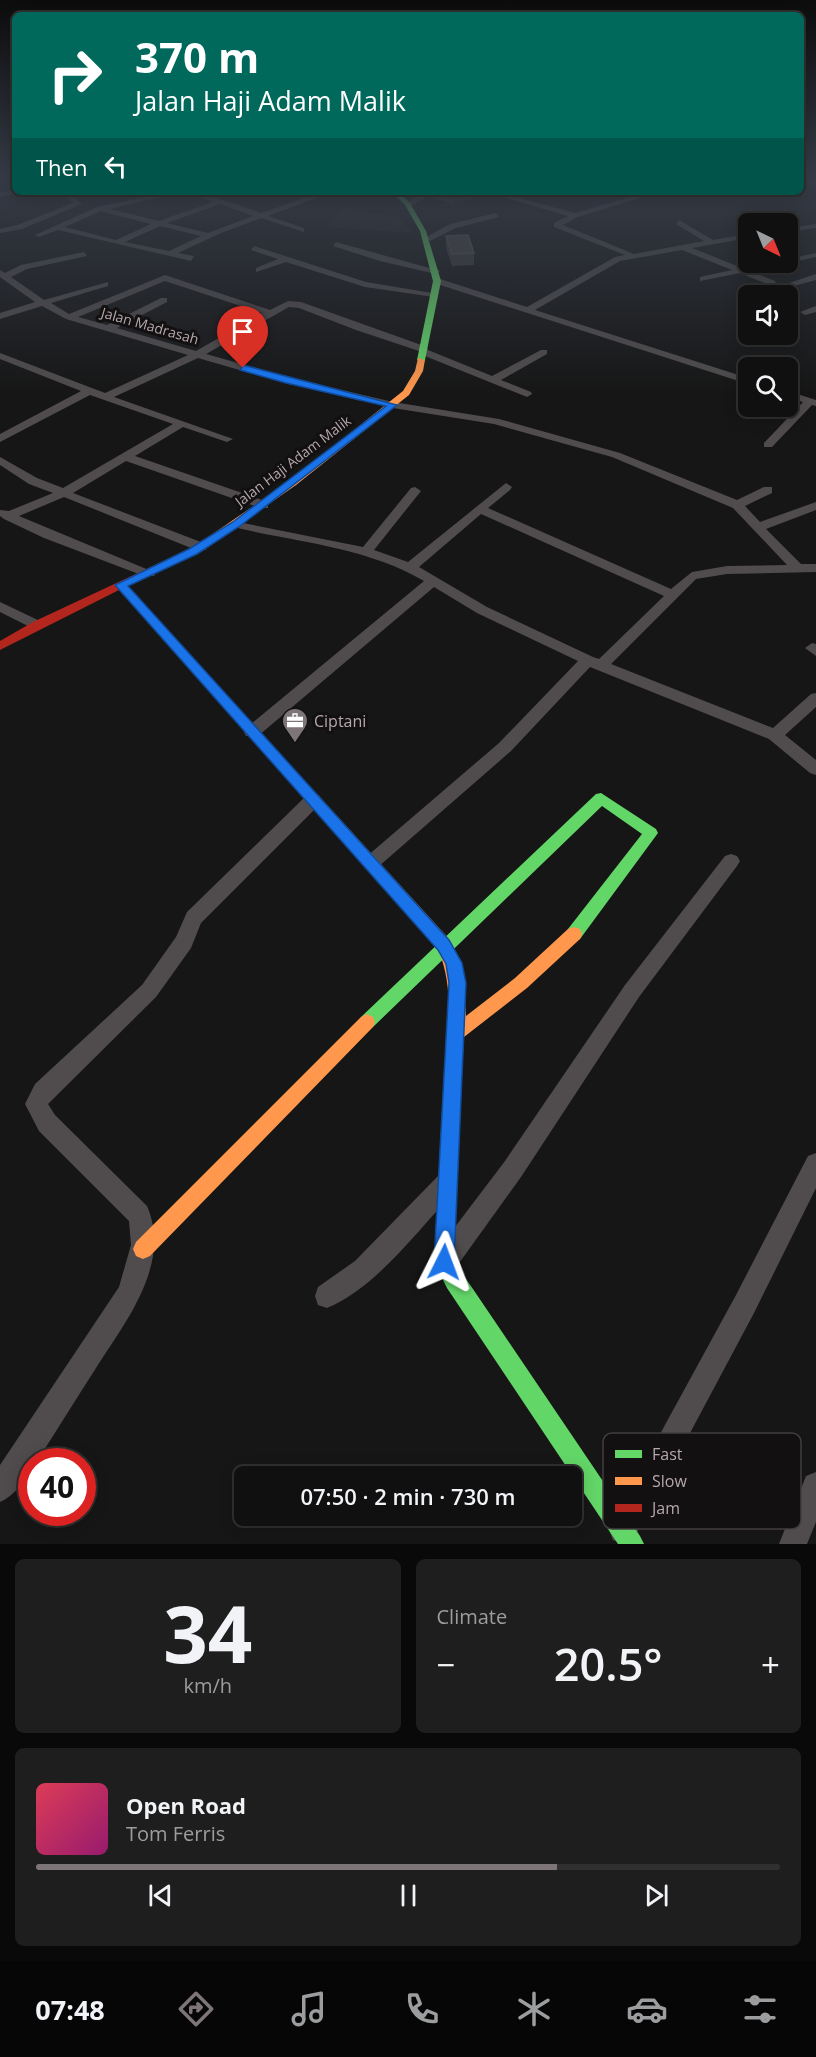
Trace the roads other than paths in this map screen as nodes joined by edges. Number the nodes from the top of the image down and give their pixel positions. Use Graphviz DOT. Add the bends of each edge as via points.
graph roads {
  1 [pos="156,251"];
  2 [pos="170,251"];
  3 [pos="264,251"];
  4 [pos="358,251"];
  5 [pos="430,251"];
  6 [pos="621,251"];
  7 [pos="656,251"];
  8 [pos="691,251"];
  9 [pos="166,253"];
  10 [pos="84,254"];
  11 [pos="631,255"];
  12 [pos="816,255"];
  13 [pos="191,258"];
  14 [pos="286,259"];
  15 [pos="798,259"];
  16 [pos="259,270"];
  17 [pos="738,271"];
  18 [pos="738,271"];
  19 [pos="744,273"];
  20 [pos="2,275"];
  21 [pos="816,277"];
  22 [pos="703,279"];
  23 [pos="436,282"];
  24 [pos="772,283"];
  25 [pos="105,284"];
  26 [pos="790,284"];
  27 [pos="164,300"];
  28 [pos="41,302"];
  29 [pos="530,309"];
  30 [pos="816,309"];
  31 [pos="805,312"];
  32 [pos="270,313"];
  33 [pos="0,316"];
  34 [pos="69,316"];
  35 [pos="109,328"];
  36 [pos="423,350"];
  37 [pos="543,352"];
  38 [pos="198,354"];
  39 [pos="0,356"];
  40 [pos="738,378"];
  41 [pos="493,380"];
  42 [pos="89,391"];
  43 [pos="527,394"];
  44 [pos="105,397"];
  45 [pos="798,397"];
  46 [pos="813,402"];
  47 [pos="393,405"];
  48 [pos="181,424"];
  49 [pos="0,439"];
  50 [pos="227,439"];
  51 [pos="768,445"];
  52 [pos="126,457"];
  53 [pos="0,460"];
  54 [pos="506,487"];
  55 [pos="768,490"];
  56 [pos="415,492"];
  57 [pos="62,494"];
  58 [pos="264,505"];
  59 [pos="737,505"];
  60 [pos="816,506"];
  61 [pos="482,510"];
  62 [pos="4,514"];
  63 [pos="237,524"];
  64 [pos="759,527"];
  65 [pos="201,547"];
  66 [pos="366,552"];
  67 [pos="410,567"];
  68 [pos="797,568"];
  69 [pos="816,568"];
  70 [pos="149,573"];
  71 [pos="433,581"];
  72 [pos="121,585"];
  73 [pos="672,594"];
  74 [pos="0,606"];
  75 [pos="37,625"];
  76 [pos="0,646"];
  77 [pos="594,662"];
  78 [pos="816,698"];
  79 [pos="252,732"];
  80 [pos="775,735"];
  81 [pos="816,769"];
  82 [pos="313,800"];
  83 [pos="731,861"];
  84 [pos="372,862"];
  85 [pos="444,945"];
  86 [pos="455,1034"];
  87 [pos="816,1164"];
  88 [pos="448,1181"];
  89 [pos="143,1249"];
  90 [pos="444,1262"];
  91 [pos="327,1296"];
  92 [pos="680,1433"];
  93 [pos="816,1486"];
  94 [pos="0,1488"];
  95 [pos="603,1501"];
  96 [pos="801,1524"];
  97 [pos="799,1529"];
  98 [pos="793,1544"];
  1 -- 9 [label="street"];
  2 -- 9 [label="street"];
  3 -- 14 [label="street"];
  4 -- 23 [label="street"];
  5 -- 23 [label="street, Jalan Haji Adam Malik"];
  6 -- 11 [label="street"];
  7 -- 11 [label="street"];
  8 -- 17 [label="street"];
  9 -- 13 [label="street"];
  10 -- 20 [label="street"];
  11 -- 29 [label="street" via="607,263"];
  12 -- 15 [label="street"];
  14 -- 16 [label="street"];
  14 -- 23 [label="street" via="352,281 402,292"];
  18 -- 22 [label="street"];
  19 -- 24 [label="street"];
  20 -- 28 [label="street, Jalan Madrasah"];
  21 -- 26 [label="street"];
  23 -- 29 [label="street"];
  23 -- 36 [label="street, Jalan Haji Adam Malik"];
  25 -- 28 [label="street"];
  27 -- 35 [label="street"];
  28 -- 33 [label="street"];
  28 -- 34 [label="street, Jalan Madrasah"];
  29 -- 40 [label="street"];
  30 -- 31 [label="street"];
  32 -- 34 [label="street" via="165,278"];
  32 -- 36 [label="street" via="296,303"];
  32 -- 38 [label="street"];
  34 -- 35 [label="street, Jalan Madrasah"];
  35 -- 38 [label="street, Jalan Madrasah"];
  36 -- 41 [label="street"];
  36 -- 47 [label="street, Jalan Haji Adam Malik" via="415,382"];
  37 -- 41 [label="street"];
  38 -- 44 [label="street"];
  38 -- 47 [label="street, Jalan Madrasah" via="289,381"];
  39 -- 42 [label="street"];
  41 -- 43 [label="street"];
  42 -- 44 [label="street"];
  42 -- 49 [label="street"];
  44 -- 48 [label="street"];
  45 -- 46 [label="street"];
  46 -- 51 [label="street"];
  47 -- 58 [label="street, Jalan Haji Adam Malik"];
  47 -- 59 [label="street, Jalan Madrasah" via="495,421 555,437 616,455"];
  48 -- 50 [label="street"];
  48 -- 52 [label="street"];
  52 -- 57 [label="street"];
  52 -- 58 [label="street"];
  53 -- 57 [label="street"];
  54 -- 61 [label="street"];
  55 -- 59 [label="street"];
  56 -- 66 [label="street"];
  57 -- 62 [label="street"];
  57 -- 65 [label="street"];
  58 -- 63 [label="street, Jalan Haji Adam Malik"];
  59 -- 64 [label="street"];
  60 -- 64 [label="street"];
  61 -- 67 [label="street"];
  61 -- 73 [label="street"];
  62 -- 70 [label="street"];
  63 -- 65 [label="street, Jalan Haji Adam Malik"];
  63 -- 66 [label="street"];
  64 -- 68 [label="street"];
  65 -- 70 [label="street, Jalan Haji Adam Malik"];
  66 -- 67 [label="street"];
  67 -- 71 [label="street"];
  68 -- 69 [label="street"];
  68 -- 73 [label="street" via="702,573 692,576"];
  70 -- 72 [label="street, Jalan Haji Adam Malik"];
  71 -- 77 [label="street" via="482,610"];
  71 -- 79 [label="street"];
  72 -- 75 [label="street, Jalan Haji Adam Malik"];
  72 -- 79 [label="street"];
  73 -- 77 [label="street"];
  74 -- 75 [label="street"];
  75 -- 76 [label="street, Jalan Haji Adam Malik"];
  77 -- 80 [label="street"];
  77 -- 84 [label="street" via="506,747"];
  78 -- 80 [label="street"];
  79 -- 82 [label="street"];
  80 -- 81 [label="street"];
  82 -- 84 [label="street"];
  82 -- 89 [label="street" via="194,918 184,942 149,991 44,1091 36,1104 47,1123 139,1215 145,1231"];
  83 -- 90 [label="street" via="632,991 513,1169"];
  84 -- 85 [label="street"];
  85 -- 86 [label="street" via="458,983"];
  85 -- 86 [label="street" via="528,871 601,798 651,833 581,925 543,965"];
  85 -- 89 [label="street"];
  86 -- 88 [label="street"];
  87 -- 92 [label="street"];
  88 -- 90 [label="street"];
  88 -- 91 [label="street" via="364,1270"];
  89 -- 94 [label="street" via="128,1295 108,1329"];
  90 -- 95 [label="street"];
  93 -- 96 [label="street"];
  97 -- 98 [label="street"];
}
